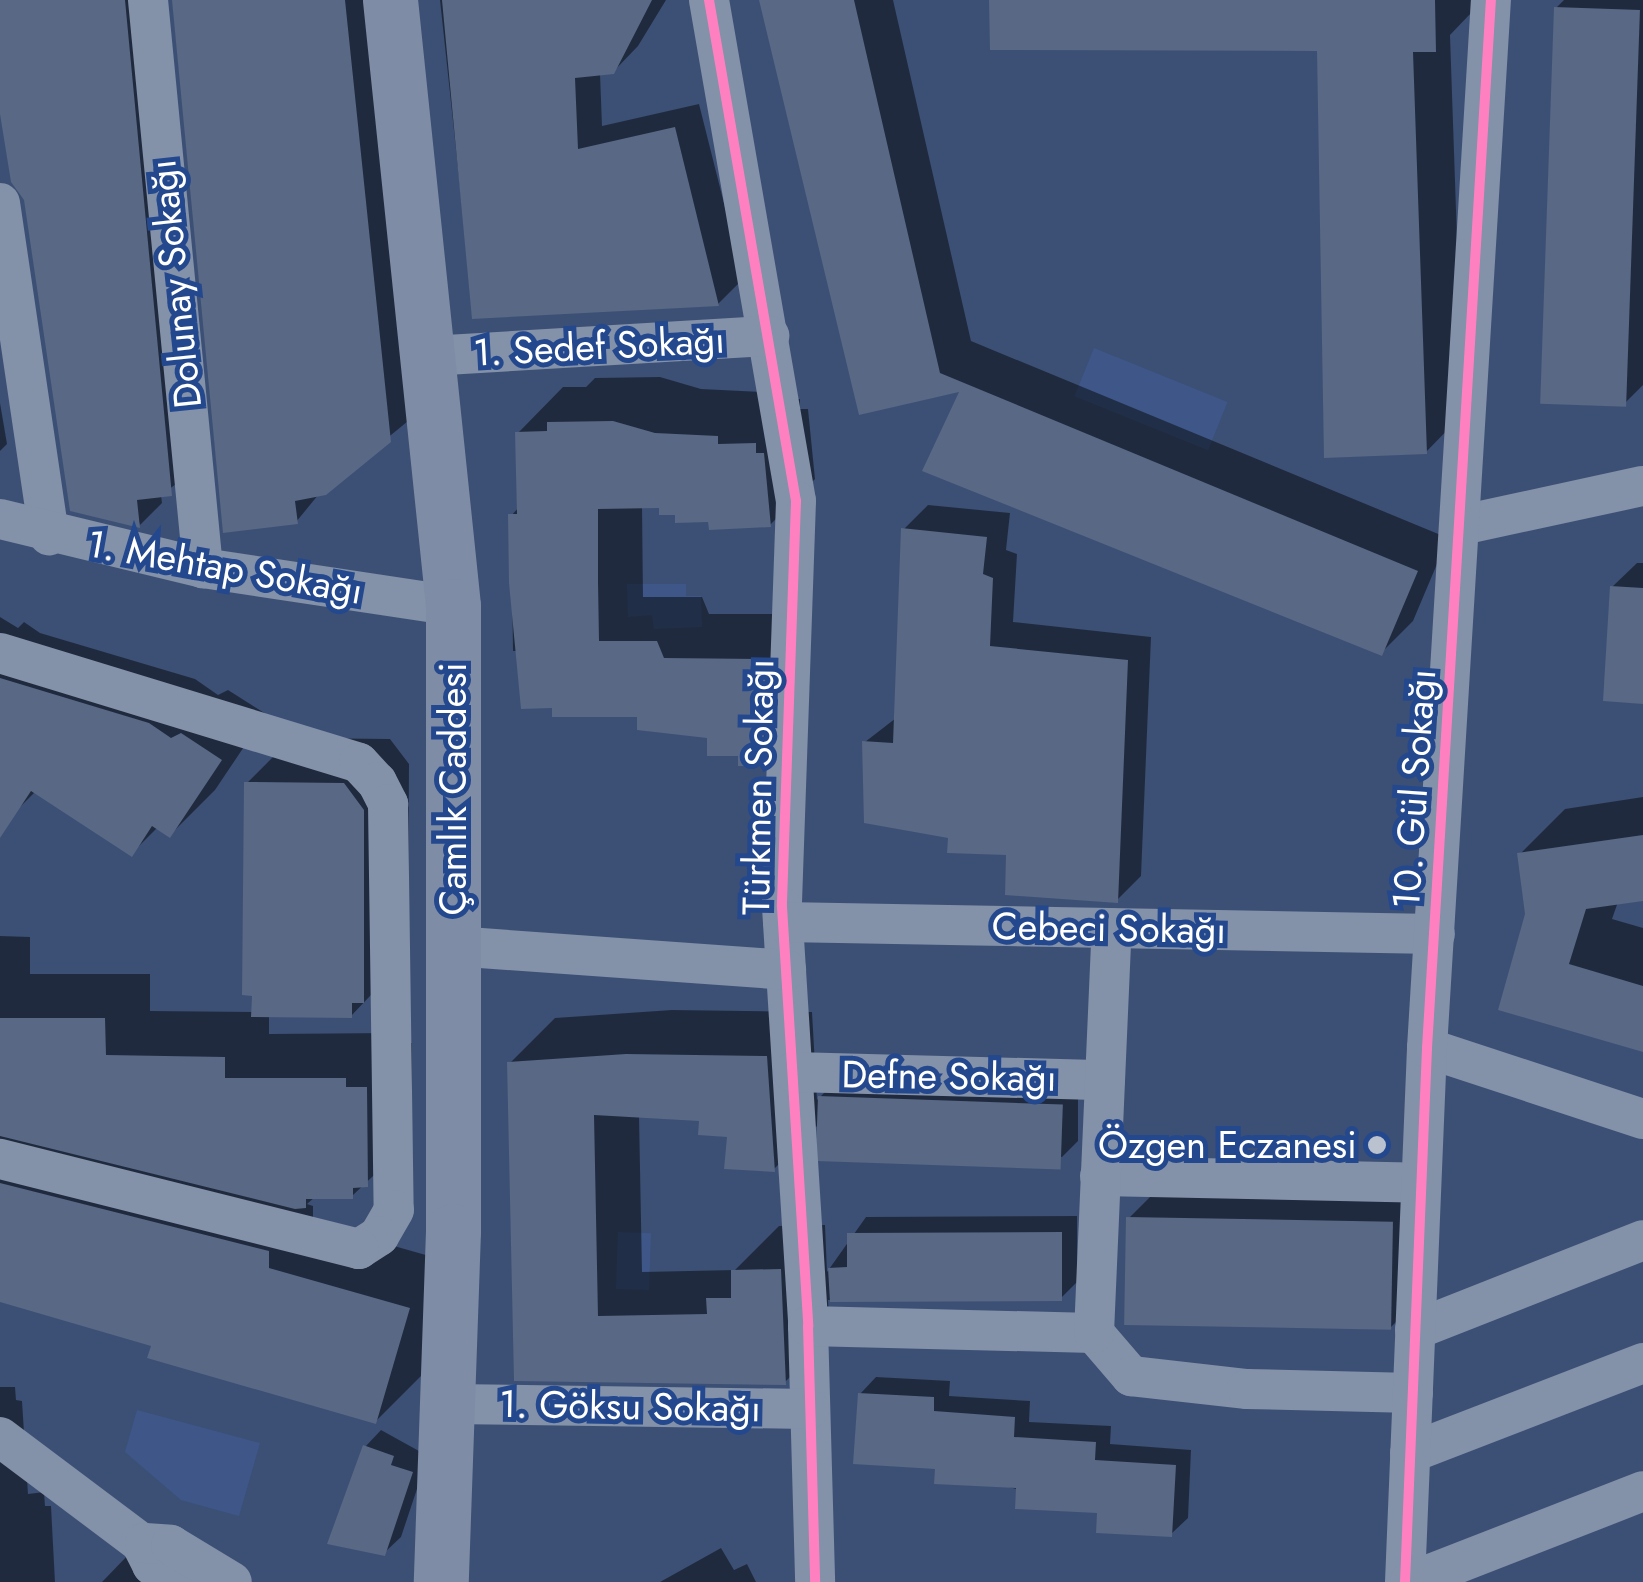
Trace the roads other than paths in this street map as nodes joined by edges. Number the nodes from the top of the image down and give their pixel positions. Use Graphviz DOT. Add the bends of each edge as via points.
graph roads {
  1 [pos="148,0"];
  2 [pos="390,0"];
  3 [pos="709,0"];
  4 [pos="1491,0"];
  5 [pos="0,203"];
  6 [pos="769,336"];
  7 [pos="429,356"];
  8 [pos="1643,486"];
  9 [pos="0,518"];
  10 [pos="1462,525"];
  11 [pos="48,535"];
  12 [pos="203,568"];
  13 [pos="454,606"];
  14 [pos="0,654"];
  15 [pos="783,922"];
  16 [pos="1112,928"];
  17 [pos="1434,934"];
  18 [pos="453,946"];
  19 [pos="786,970"];
  20 [pos="1426,1048"];
  21 [pos="793,1072"];
  22 [pos="1104,1080"];
  23 [pos="1643,1118"];
  24 [pos="0,1159"];
  25 [pos="1100,1176"];
  26 [pos="1421,1183"];
  27 [pos="1643,1240"];
  28 [pos="808,1326"];
  29 [pos="1415,1330"];
  30 [pos="1094,1333"];
  31 [pos="1643,1363"];
  32 [pos="1412,1393"];
  33 [pos="450,1404"];
  34 [pos="810,1408"];
  35 [pos="0,1437"];
  36 [pos="1410,1453"];
  37 [pos="1643,1491"];
  38 [pos="142,1543"];
  39 [pos="179,1582"];
  40 [pos="232,1582"];
  41 [pos="441,1582"];
  42 [pos="815,1582"];
  43 [pos="1407,1582"];
  1 -- 12 [label="street, Dolunay Sokağı"];
  2 -- 7 [label="main road, Çamlık Caddesi"];
  3 -- 6 [label="street, Türkmen Sokağı"];
  4 -- 10 [label="street, 10. Gül Sokağı"];
  5 -- 11 [label="street"];
  6 -- 7 [label="street, 1. Sedef Sokağı"];
  6 -- 15 [label="street, Türkmen Sokağı" via="796,501"];
  7 -- 13 [label="main road, Çamlık Caddesi"];
  8 -- 10 [label="street"];
  9 -- 11 [label="street, 1. Mehtap Sokağı"];
  10 -- 17 [label="street, 10. Gül Sokağı"];
  11 -- 12 [label="street, 1. Mehtap Sokağı"];
  12 -- 13 [label="street, 1. Mehtap Sokağı"];
  13 -- 18 [label="main road, Çamlık Caddesi"];
  14 -- 24 [label="street" via="359,763 377,782 388,804 394,1210 379,1236 359,1249"];
  15 -- 16 [label="street, Cebeci Sokağı"];
  15 -- 19 [label="street, Türkmen Sokağı"];
  16 -- 17 [label="street, Cebeci Sokağı"];
  16 -- 22 [label="street"];
  17 -- 20 [label="street, 10. Gül Sokağı"];
  18 -- 19 [label="street"];
  18 -- 33 [label="main road, Çamlık Caddesi"];
  19 -- 21 [label="street, Türkmen Sokağı"];
  20 -- 23 [label="street"];
  20 -- 26 [label="street, 10. Gül Sokağı"];
  21 -- 22 [label="street, Defne Sokağı"];
  21 -- 28 [label="street, Türkmen Sokağı"];
  22 -- 25 [label="street"];
  25 -- 26 [label="street"];
  25 -- 30 [label="street"];
  26 -- 29 [label="street, 10. Gül Sokağı"];
  27 -- 29 [label="street"];
  28 -- 30 [label="street"];
  28 -- 34 [label="street, Türkmen Sokağı"];
  29 -- 32 [label="street, 10. Gül Sokağı"];
  30 -- 32 [label="street" via="1131,1376 1247,1389"];
  31 -- 36 [label="street"];
  32 -- 36 [label="street, 10. Gül Sokağı"];
  33 -- 34 [label="street, 1. Göksu Sokağı"];
  33 -- 41 [label="main road, Çamlık Caddesi"];
  34 -- 42 [label="street, Türkmen Sokağı"];
  35 -- 38 [label="street"];
  36 -- 43 [label="street, 10. Gül Sokağı"];
  37 -- 43 [label="street"];
  38 -- 39 [label="street" via="152,1565"];
  38 -- 40 [label="street" via="171,1545"];
}
